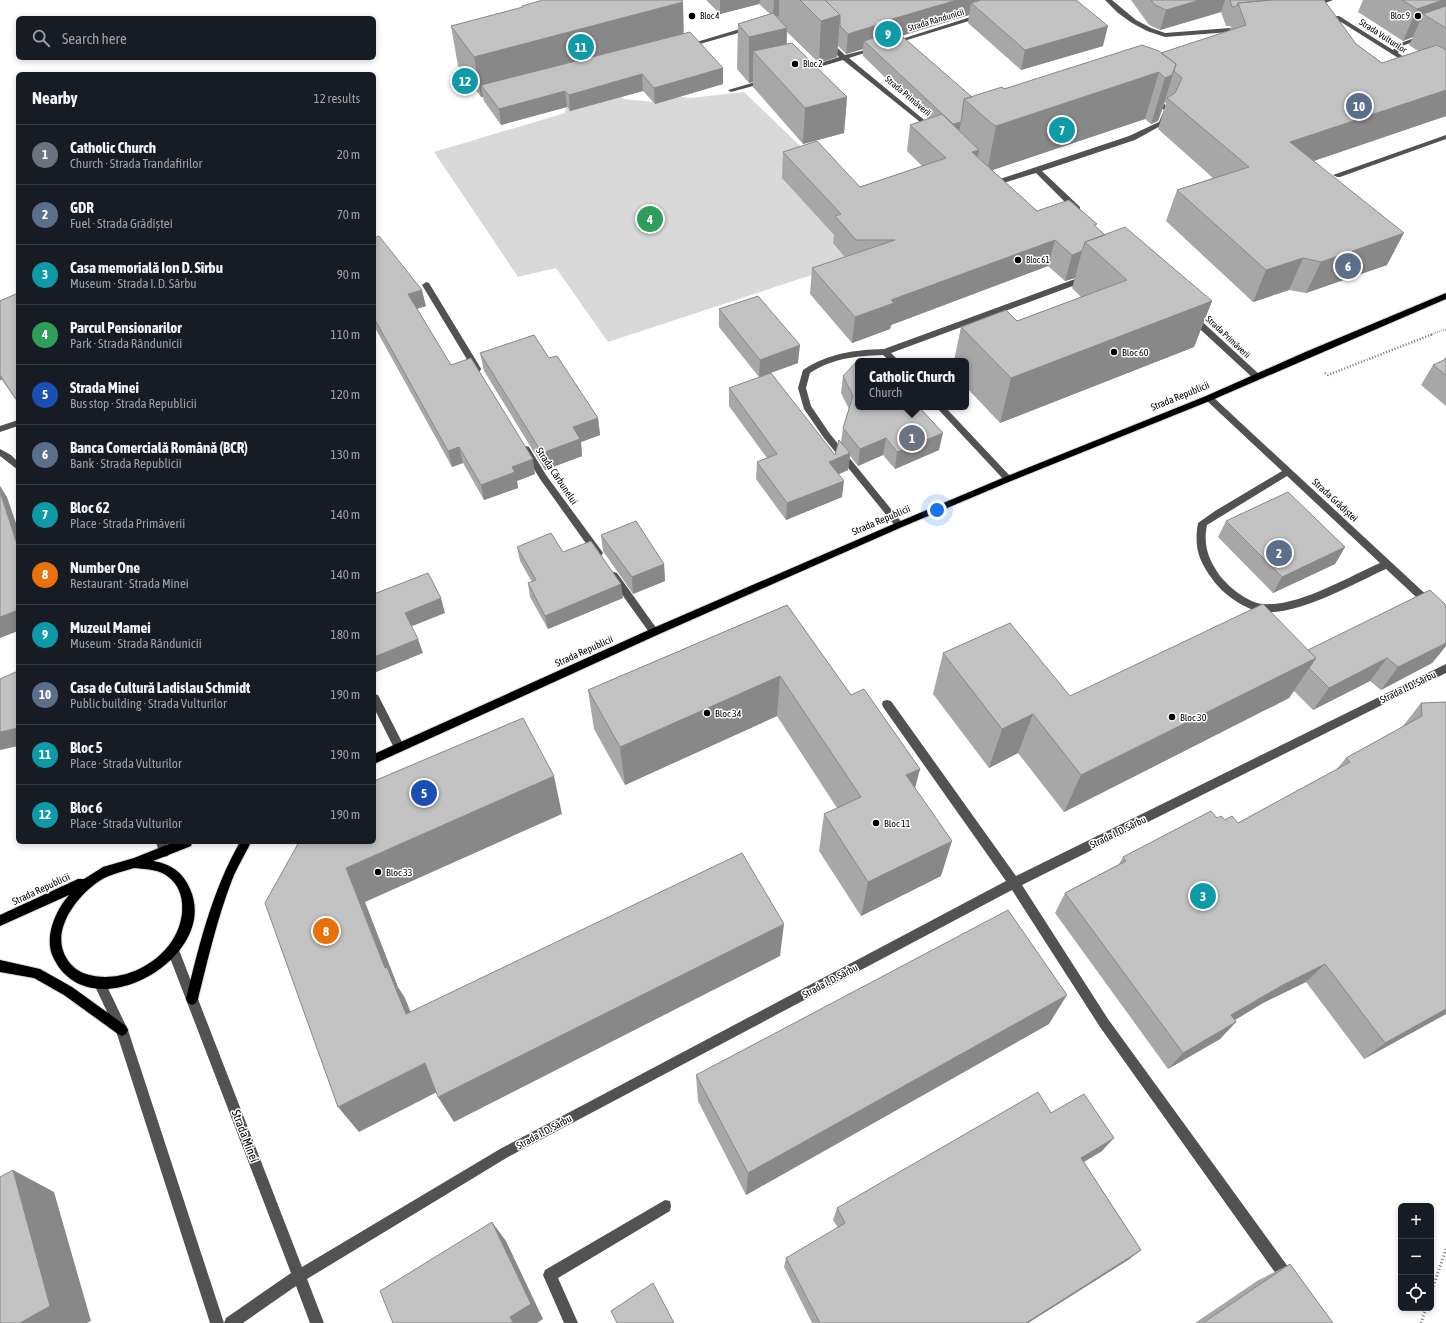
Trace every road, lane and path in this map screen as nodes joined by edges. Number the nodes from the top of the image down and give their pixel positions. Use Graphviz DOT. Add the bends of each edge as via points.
graph roads {
  1 [pos="1108,0"];
  2 [pos="1310,0"];
  3 [pos="1330,0"];
  4 [pos="1324,8"];
  5 [pos="987,14"];
  6 [pos="1342,20"];
  7 [pos="1318,24"];
  8 [pos="755,26"];
  9 [pos="1253,28"];
  10 [pos="1446,28"];
  11 [pos="821,36"];
  12 [pos="682,47"];
  13 [pos="1394,53"];
  14 [pos="844,58"];
  15 [pos="1420,70"];
  16 [pos="799,72"];
  17 [pos="777,78"];
  18 [pos="731,90"];
  19 [pos="1149,93"];
  20 [pos="937,134"];
  21 [pos="1446,137"];
  22 [pos="1037,170"];
  23 [pos="1337,175"];
  24 [pos="985,176"];
  25 [pos="1081,212"];
  26 [pos="1097,274"];
  27 [pos="426,285"];
  28 [pos="1446,296"];
  29 [pos="1189,314"];
  30 [pos="885,352"];
  31 [pos="892,358"];
  32 [pos="480,374"];
  33 [pos="1257,377"];
  34 [pos="1209,398"];
  35 [pos="943,410"];
  36 [pos="16,424"];
  37 [pos="0,429"];
  38 [pos="522,442"];
  39 [pos="3,456"];
  40 [pos="16,466"];
  41 [pos="1288,472"];
  42 [pos="1008,479"];
  43 [pos="899,525"];
  44 [pos="1387,564"];
  45 [pos="1446,619"];
  46 [pos="654,632"];
  47 [pos="1446,668"];
  48 [pos="376,702"];
  49 [pos="887,704"];
  50 [pos="399,748"];
  51 [pos="376,758"];
  52 [pos="177,844"];
  53 [pos="245,844"];
  54 [pos="163,847"];
  55 [pos="134,863"];
  56 [pos="93,878"];
  57 [pos="1014,883"];
  58 [pos="0,921"];
  59 [pos="173,950"];
  60 [pos="0,966"];
  61 [pos="100,984"];
  62 [pos="192,999"];
  63 [pos="122,1030"];
  64 [pos="665,1206"];
  65 [pos="1446,1249"];
  66 [pos="298,1276"];
  67 [pos="1434,1284"];
  68 [pos="1296,1290"];
  69 [pos="1425,1311"];
  70 [pos="217,1323"];
  71 [pos="231,1323"];
  72 [pos="317,1323"];
  73 [pos="571,1323"];
  74 [pos="1421,1323"];
  1 -- 9 [label="street" via="1120,13 1154,32 1165,35"];
  2 -- 4 [label="street, Strada Vulturilor"];
  3 -- 4 [label="street"];
  4 -- 6 [label="street, Strada Vulturilor"];
  5 -- 14 [label="street, Strada Rândunicii"];
  6 -- 7 [label="street"];
  6 -- 13 [label="street, Strada Vulturilor"];
  8 -- 12 [label="street"];
  10 -- 13 [label="street" via="1400,45"];
  11 -- 14 [label="street, Strada Primăverii"];
  13 -- 15 [label="street, Strada Vulturilor"];
  14 -- 16 [label="street, Strada Rândunicii"];
  14 -- 20 [label="street, Strada Primăverii"];
  17 -- 18 [label="street"];
  19 -- 22 [label="street" via="1168,110 1162,123 1132,138"];
  21 -- 23 [label="street"];
  22 -- 24 [label="street" via="1000,182"];
  22 -- 25 [label="street"];
  26 -- 30 [label="street"];
  27 -- 32 [label="street"];
  28 -- 33 [label="main road, Strada Republicii"];
  29 -- 33 [label="street, Strada Primăverii"];
  30 -- 31 [label="street"];
  30 -- 43 [label="street" via="849,354 820,362 806,372 802,388 807,407"];
  33 -- 34 [label="main road, Strada Republicii"];
  34 -- 41 [label="street, Strada Grădiștei"];
  34 -- 42 [label="main road, Strada Republicii"];
  35 -- 42 [label="street"];
  36 -- 37 [label="street"];
  38 -- 46 [label="street, Strada Cărbunelui" via="543,477"];
  39 -- 40 [label="street"];
  41 -- 44 [label="street, Strada Grădiștei"];
  41 -- 44 [label="street" via="1203,523 1199,539 1204,559 1217,580 1233,594 1262,609 1315,597"];
  42 -- 43 [label="main road, Strada Republicii"];
  43 -- 46 [label="main road, Strada Republicii"];
  44 -- 45 [label="street, Strada Grădiștei"];
  46 -- 50 [label="main road, Strada Republicii"];
  47 -- 57 [label="street, Strada I. D. Sârbu"];
  48 -- 50 [label="street"];
  49 -- 57 [label="street"];
  50 -- 51 [label="main road, Strada Republicii"];
  52 -- 54 [label="main road"];
  53 -- 62 [label="main road" via="226,882"];
  54 -- 55 [label="main road"];
  55 -- 56 [label="main road" via="114,868"];
  55 -- 59 [label="main road" via="155,866 172,873 184,886 189,903 188,922"];
  56 -- 58 [label="main road, Strada Republicii"];
  56 -- 61 [label="main road" via="75,894 62,912 56,932 57,952 65,968 80,979"];
  57 -- 66 [label="street, Strada I. D. Sârbu" via="504,1153"];
  57 -- 68 [label="street" via="1104,1023"];
  59 -- 61 [label="main road" via="144,974 122,982"];
  59 -- 62 [label="street, Strada Minei"];
  60 -- 63 [label="main road" via="42,977 68,991"];
  61 -- 63 [label="street"];
  62 -- 66 [label="street, Strada Minei"];
  63 -- 70 [label="street"];
  64 -- 73 [label="street" via="550,1275"];
  65 -- 67 [label="path"];
  66 -- 71 [label="street, Strada I. D. Sârbu"];
  66 -- 72 [label="street, Strada Minei"];
  69 -- 74 [label="path"];
}
